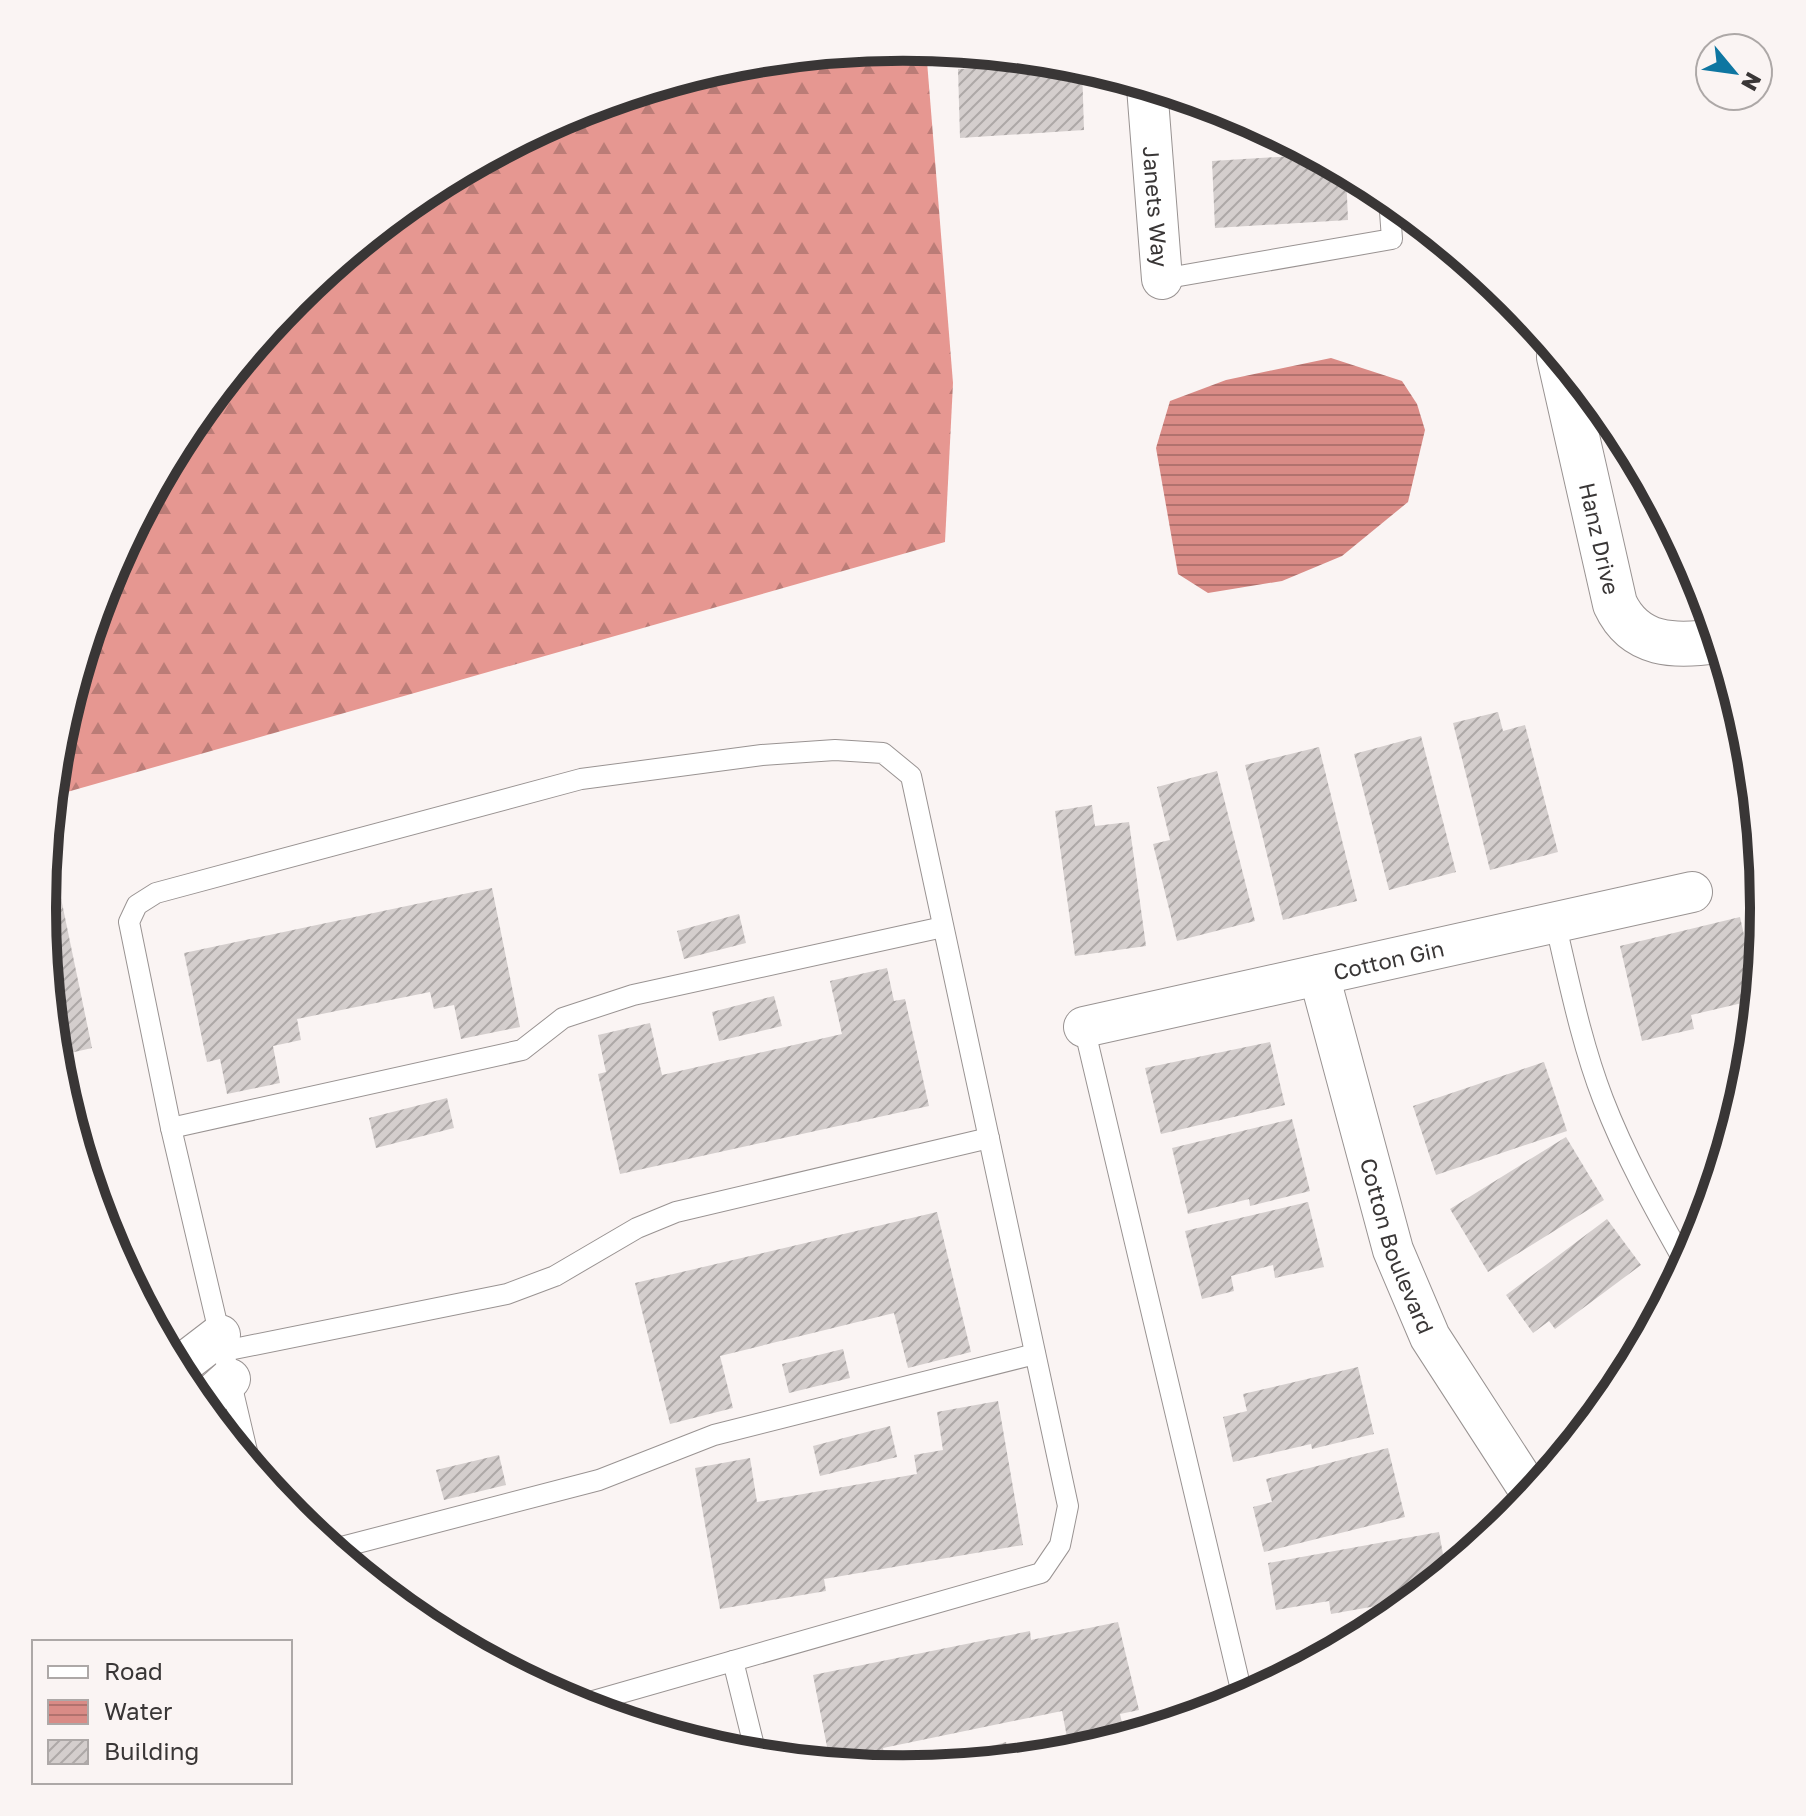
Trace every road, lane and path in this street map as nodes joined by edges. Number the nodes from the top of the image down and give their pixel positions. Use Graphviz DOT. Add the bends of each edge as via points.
graph roads {
  1 [pos="1148,98"];
  2 [pos="1390,216"];
  3 [pos="1162,279"];
  4 [pos="1564,379"];
  5 [pos="1707,642"];
  6 [pos="1692,892"];
  7 [pos="1555,922"];
  8 [pos="943,927"];
  9 [pos="1319,975"];
  10 [pos="1084,1027"];
  11 [pos="171,1128"];
  12 [pos="989,1138"];
  13 [pos="1678,1250"];
  14 [pos="1035,1354"];
  15 [pos="219,1367"];
  16 [pos="192,1368"];
  17 [pos="241,1436"];
  18 [pos="1524,1483"];
  19 [pos="346,1546"];
  20 [pos="733,1661"];
  21 [pos="1240,1685"];
  22 [pos="601,1699"];
  23 [pos="753,1741"];
  1 -- 3 [label="street, Janets Way"];
  2 -- 3 [label="lane" via="1392,239"];
  4 -- 5 [label="street, Hanz Drive" via="1623,620 1637,633 1667,645"];
  6 -- 7 [label="street, Cotton Gin"];
  7 -- 9 [label="street, Cotton Gin"];
  7 -- 13 [label="lane" via="1603,1098 1643,1189"];
  8 -- 11 [label="lane" via="633,995 563,1018 522,1050"];
  8 -- 11 [label="lane" via="911,776 883,753 762,755 581,779 156,893 137,905 129,922"];
  8 -- 12 [label="lane"];
  9 -- 10 [label="street, Cotton Gin"];
  9 -- 18 [label="street, Cotton Boulevard" via="1393,1250 1430,1337"];
  10 -- 21 [label="lane"];
  11 -- 15 [label="lane"];
  12 -- 14 [label="lane"];
  12 -- 15 [label="lane" via="676,1212 637,1228 555,1276 507,1294"];
  14 -- 19 [label="lane" via="714,1435 599,1480"];
  14 -- 20 [label="lane" via="1068,1506 1060,1545 1041,1573"];
  15 -- 16 [label="street"];
  15 -- 17 [label="lane"];
  20 -- 22 [label="lane"];
  20 -- 23 [label="lane"];
}
